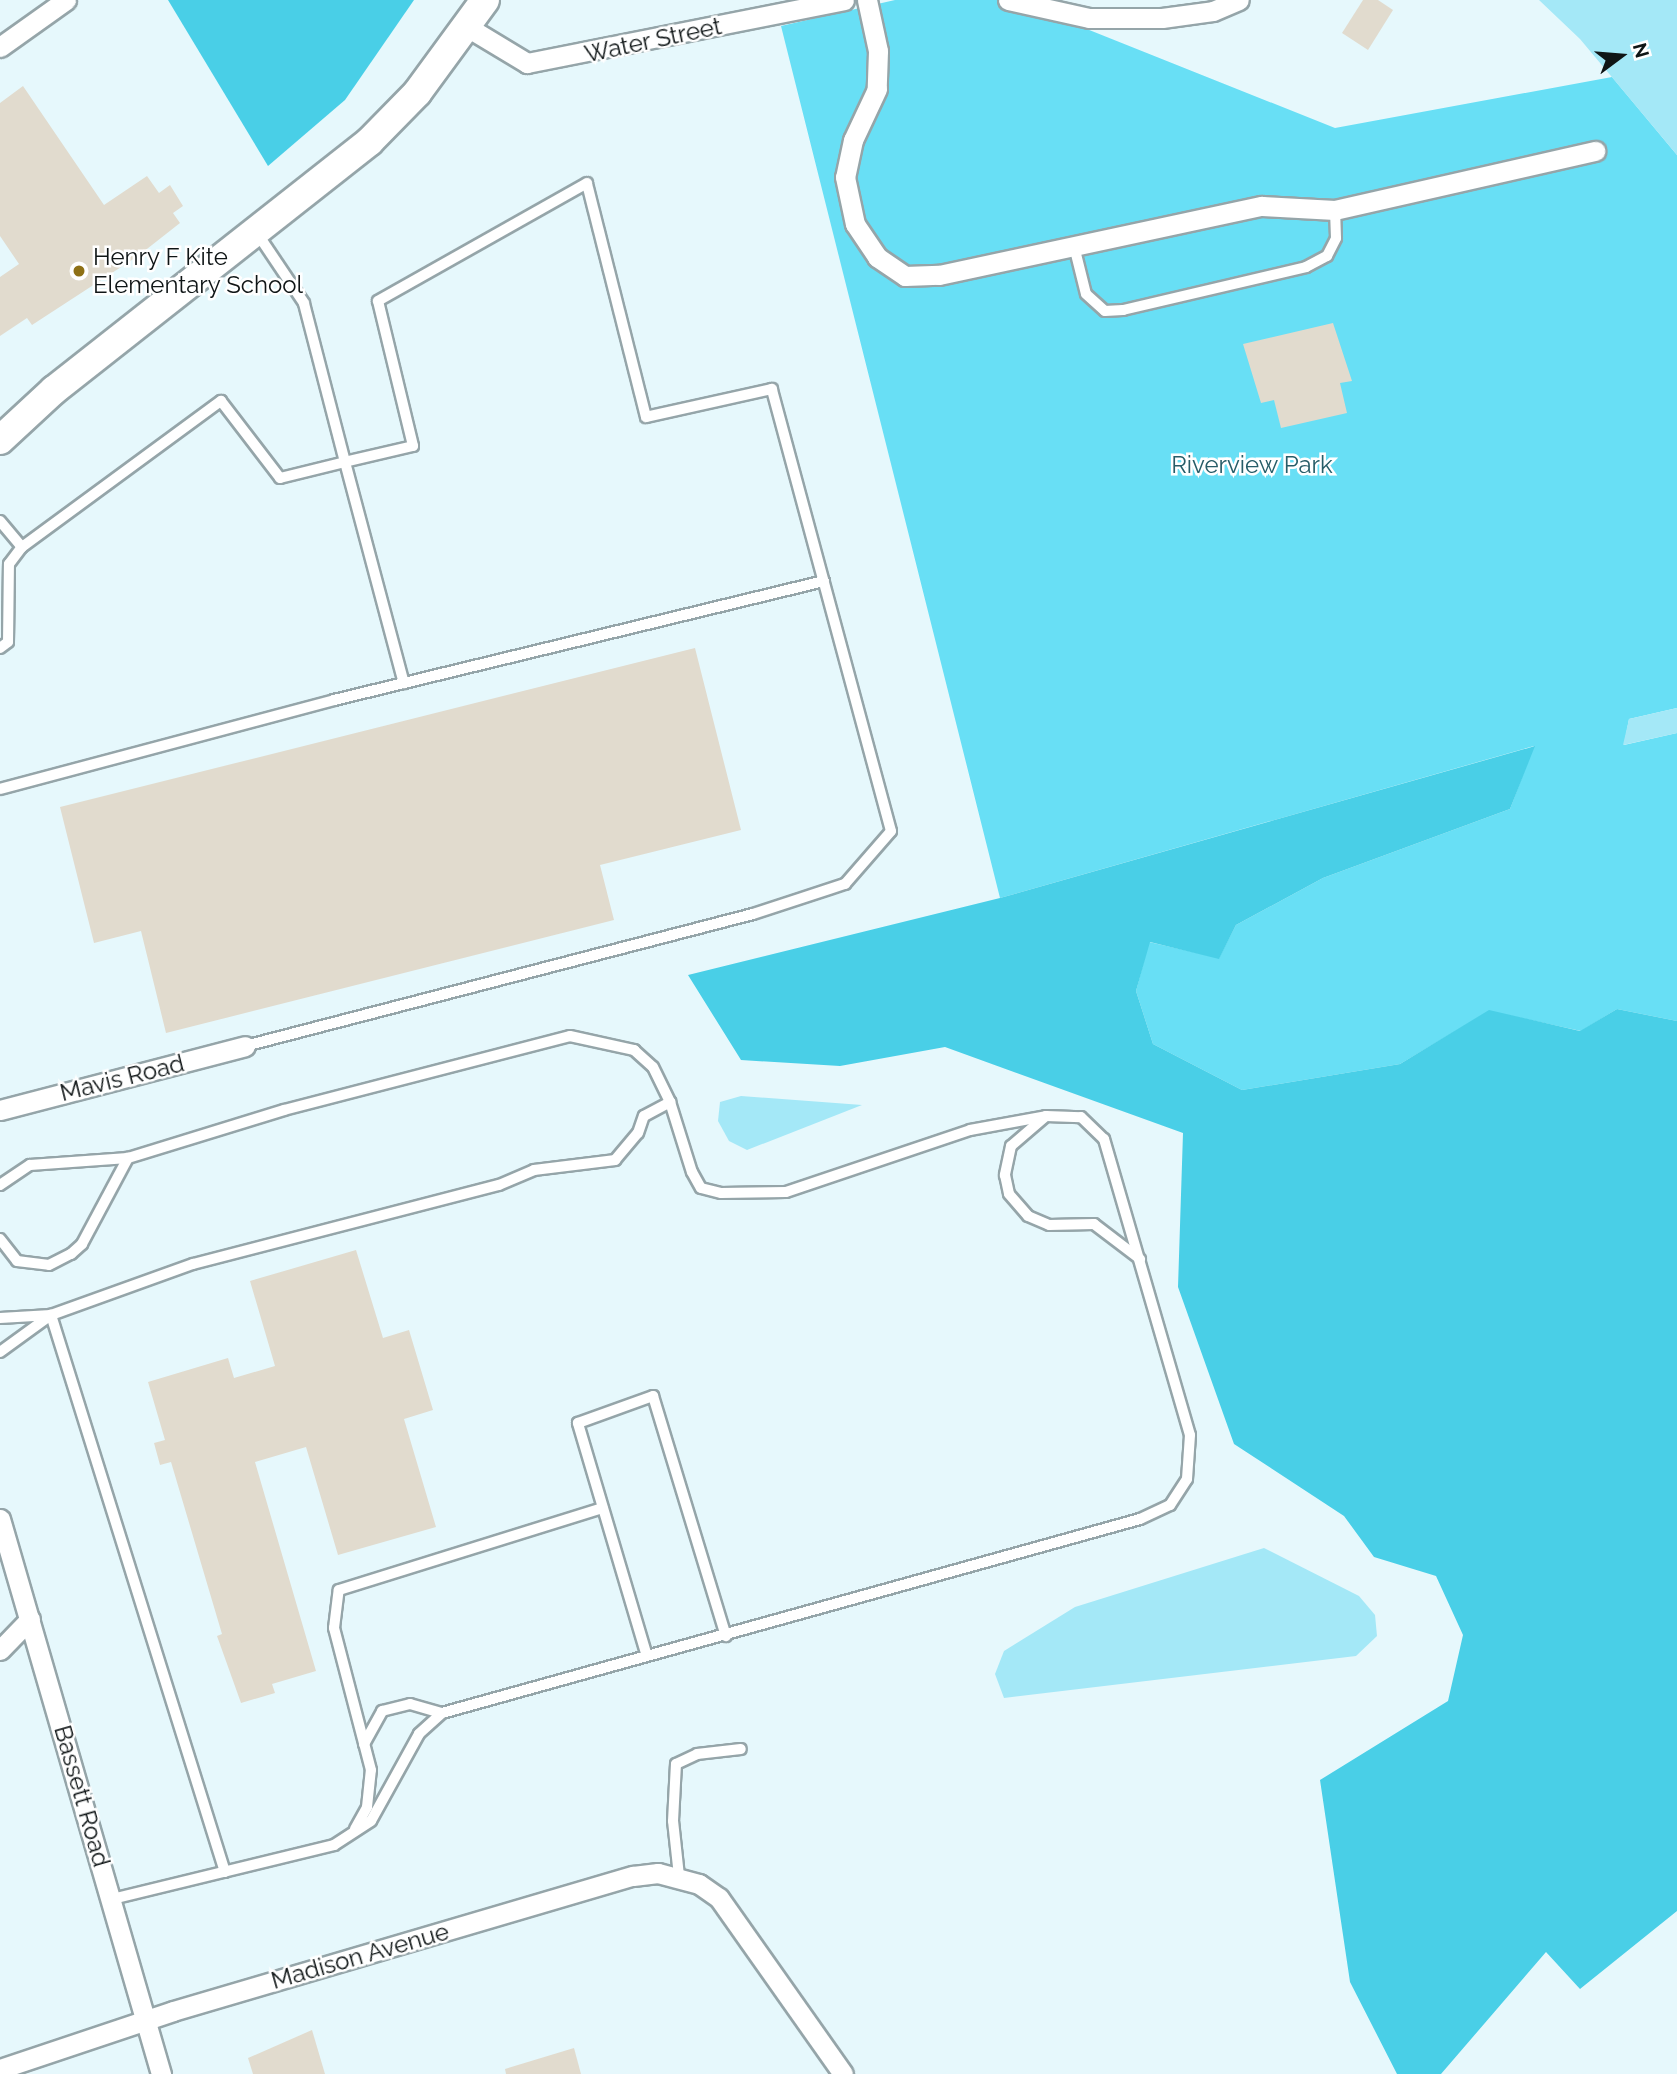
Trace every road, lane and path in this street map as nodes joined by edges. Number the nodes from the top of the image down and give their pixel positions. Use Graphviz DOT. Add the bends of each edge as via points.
graph roads {
  1 [pos="66,0"];
  2 [pos="485,0"];
  3 [pos="844,0"];
  4 [pos="867,0"];
  5 [pos="1008,0"];
  6 [pos="1239,0"];
  7 [pos="470,28"];
  8 [pos="0,47"];
  9 [pos="1595,150"];
  10 [pos="1335,210"];
  11 [pos="256,232"];
  12 [pos="1074,246"];
  13 [pos="0,440"];
  14 [pos="345,462"];
  15 [pos="0,521"];
  16 [pos="22,547"];
  17 [pos="4,564"];
  18 [pos="824,581"];
  19 [pos="0,648"];
  20 [pos="404,683"];
  21 [pos="0,789"];
  22 [pos="245,1046"];
  23 [pos="670,1102"];
  24 [pos="0,1110"];
  25 [pos="1046,1116"];
  26 [pos="128,1158"];
  27 [pos="0,1185"];
  28 [pos="0,1239"];
  29 [pos="1141,1259"];
  30 [pos="51,1315"];
  31 [pos="0,1318"];
  32 [pos="0,1352"];
  33 [pos="603,1508"];
  34 [pos="0,1519"];
  35 [pos="30,1619"];
  36 [pos="726,1636"];
  37 [pos="0,1650"];
  38 [pos="646,1653"];
  39 [pos="442,1713"];
  40 [pos="364,1744"];
  41 [pos="741,1749"];
  42 [pos="354,1832"];
  43 [pos="225,1872"];
  44 [pos="679,1876"];
  45 [pos="112,1899"];
  46 [pos="147,2019"];
  47 [pos="0,2069"];
  48 [pos="161,2074"];
  49 [pos="843,2074"];
  1 -- 8 [label="street"];
  2 -- 7 [label="main road"];
  3 -- 7 [label="street, Water Street" via="527,63"];
  4 -- 12 [label="street" via="878,51 877,89 853,140 845,177 855,224 877,257 905,276 939,275"];
  5 -- 6 [label="street" via="1089,18 1162,18 1213,11"];
  7 -- 11 [label="main road" via="369,142"];
  9 -- 10 [label="street"];
  10 -- 12 [label="street" via="1262,206"];
  10 -- 12 [label="lane" via="1336,238 1326,256 1306,267 1123,310 1105,311 1086,294"];
  11 -- 13 [label="main road" via="54,390"];
  11 -- 14 [label="lane" via="304,303"];
  14 -- 16 [label="lane" via="280,478 221,401"];
  14 -- 18 [label="lane" via="413,446 378,301 587,183 646,417 772,389"];
  14 -- 20 [label="lane"];
  15 -- 16 [label="lane"];
  16 -- 17 [label="lane"];
  17 -- 19 [label="lane" via="8,642"];
  18 -- 20 [label="lane"];
  18 -- 22 [label="lane" via="891,831 845,884 753,915"];
  20 -- 21 [label="lane"];
  22 -- 24 [label="street, Mavis Road"];
  23 -- 25 [label="lane" via="692,1172 701,1188 721,1193 786,1192 970,1130"];
  23 -- 26 [label="lane" via="653,1067 634,1050 570,1036 284,1110"];
  23 -- 30 [label="lane" via="643,1116 638,1133 615,1160 534,1170 499,1185 193,1264"];
  25 -- 29 [label="lane" via="1081,1117 1104,1139"];
  25 -- 29 [label="lane" via="1011,1146 1005,1175 1009,1195 1027,1216 1049,1225 1094,1224"];
  26 -- 27 [label="lane" via="30,1165"];
  26 -- 28 [label="lane" via="87,1235 71,1254 48,1265 17,1261"];
  29 -- 36 [label="lane" via="1190,1435 1187,1479 1170,1505 1140,1519 998,1561 798,1612"];
  30 -- 31 [label="lane"];
  30 -- 32 [label="lane"];
  30 -- 43 [label="lane"];
  33 -- 36 [label="lane" via="578,1423 653,1396"];
  33 -- 38 [label="lane"];
  33 -- 40 [label="lane" via="339,1590 334,1628"];
  34 -- 35 [label="street, Bassett Road"];
  35 -- 37 [label="street"];
  35 -- 45 [label="street, Bassett Road"];
  36 -- 38 [label="lane"];
  38 -- 39 [label="lane"];
  39 -- 40 [label="lane" via="410,1704 382,1712"];
  39 -- 42 [label="lane" via="419,1734 371,1821"];
  40 -- 42 [label="lane" via="371,1770 367,1807"];
  41 -- 44 [label="lane" via="697,1754 676,1764 673,1821"];
  42 -- 43 [label="lane" via="334,1845"];
  43 -- 45 [label="lane"];
  44 -- 46 [label="street, Madison Avenue" via="634,1876"];
  44 -- 49 [label="street, Madison Avenue" via="719,1898"];
  45 -- 46 [label="street, Bassett Road"];
  46 -- 47 [label="street, Madison Avenue"];
  46 -- 48 [label="street, Bassett Road"];
}
